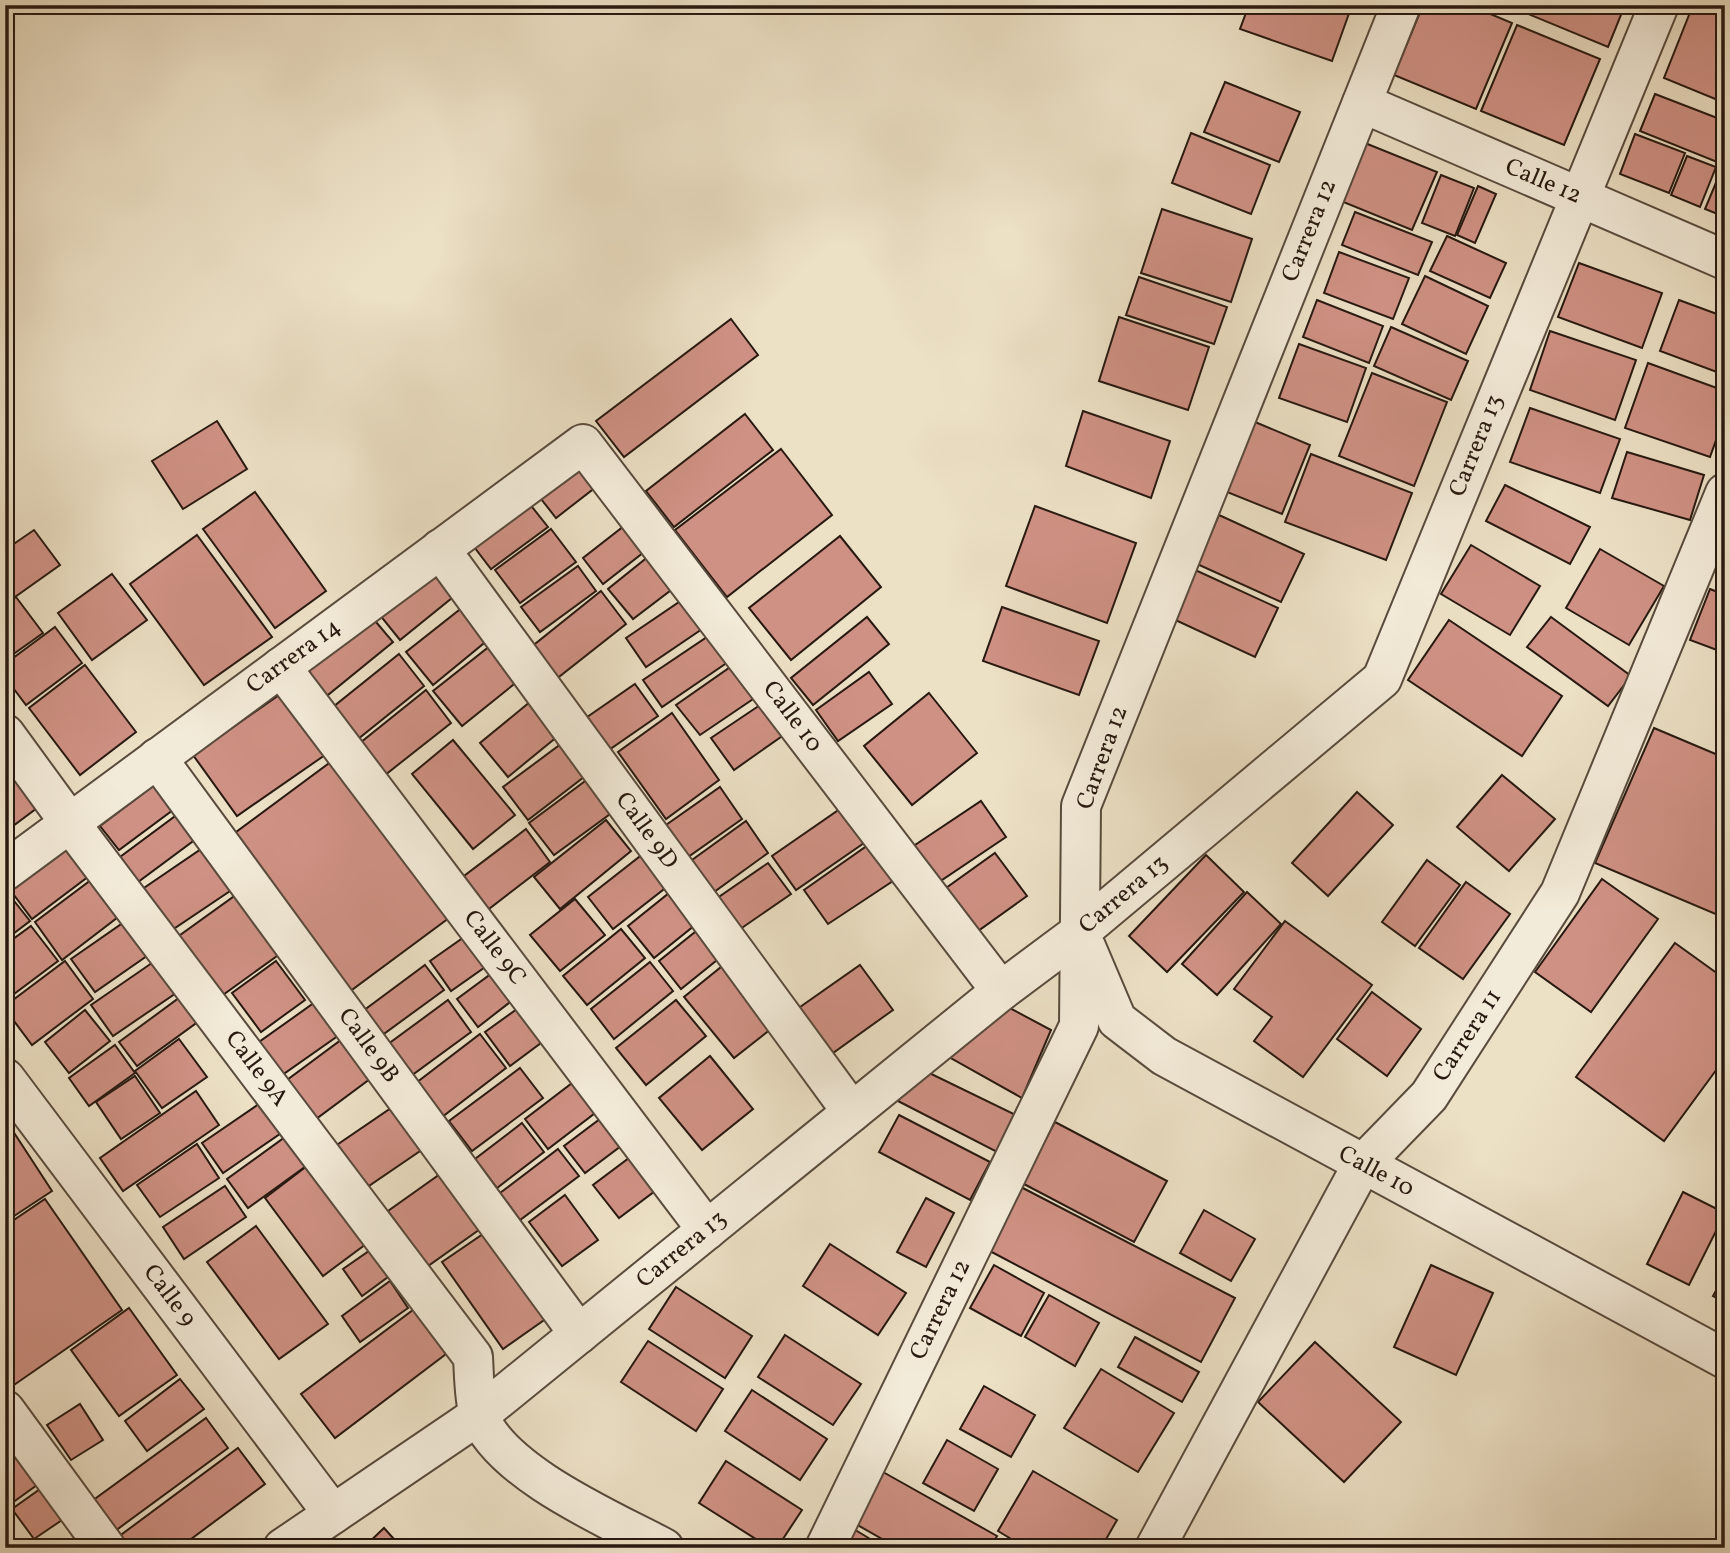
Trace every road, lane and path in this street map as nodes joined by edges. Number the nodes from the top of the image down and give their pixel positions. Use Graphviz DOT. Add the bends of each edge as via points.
graph roads {
  1 [pos="1401,5"];
  2 [pos="1659,5"];
  3 [pos="1362,103"];
  4 [pos="1580,197"];
  5 [pos="1725,260"];
  6 [pos="583,444"];
  7 [pos="1725,493"];
  8 [pos="440,550"];
  9 [pos="281,667"];
  10 [pos="5,734"];
  11 [pos="158,758"];
  12 [pos="69,823"];
  13 [pos="5,871"];
  14 [pos="1080,932"];
  15 [pos="1001,991"];
  16 [pos="5,1078"];
  17 [pos="852,1112"];
  18 [pos="1362,1165"];
  19 [pos="707,1230"];
  20 [pos="579,1334"];
  21 [pos="1725,1359"];
  22 [pos="5,1410"];
  23 [pos="479,1415"];
  24 [pos="333,1514"];
  25 [pos="289,1546"];
  26 [pos="106,1548"];
  27 [pos="664,1548"];
  28 [pos="825,1548"];
  29 [pos="1155,1548"];
  1 -- 3 [label="street, Carrera 12"];
  2 -- 4 [label="street, Carrera 13"];
  3 -- 4 [label="street, Calle 12"];
  3 -- 14 [label="street, Carrera 12" via="1081,806"];
  4 -- 5 [label="street, Calle 12"];
  4 -- 14 [label="street, Carrera 13" via="1382,679"];
  6 -- 8 [label="street, Carrera 14"];
  6 -- 15 [label="street, Calle 10"];
  7 -- 18 [label="street, Carrera 11" via="1560,893 1429,1096"];
  8 -- 9 [label="street, Carrera 14"];
  8 -- 17 [label="street, Calle 9D"];
  9 -- 11 [label="street, Carrera 14"];
  9 -- 19 [label="street, Calle 9C"];
  10 -- 12 [label="street, Calle 9A"];
  11 -- 12 [label="street, Carrera 14"];
  11 -- 20 [label="street, Calle 9B"];
  12 -- 13 [label="street, Carrera 14"];
  12 -- 23 [label="street, Calle 9A" via="472,1357"];
  14 -- 15 [label="street, Carrera 13"];
  14 -- 18 [label="street, Calle 10" via="1117,1020 1164,1056"];
  14 -- 28 [label="street, Carrera 12" via="1079,1026"];
  15 -- 17 [label="street, Carrera 13"];
  16 -- 24 [label="street, Calle 9"];
  17 -- 19 [label="street, Carrera 13"];
  18 -- 21 [label="street, Calle 10"];
  18 -- 29 [label="street, Carrera 11"];
  19 -- 20 [label="street, Carrera 13"];
  20 -- 23 [label="street, Carrera 13"];
  22 -- 26 [label="street"];
  23 -- 24 [label="street, Carrera 13"];
  23 -- 27 [label="street" via="499,1448 554,1489"];
  24 -- 25 [label="street, Carrera 13"];
}
